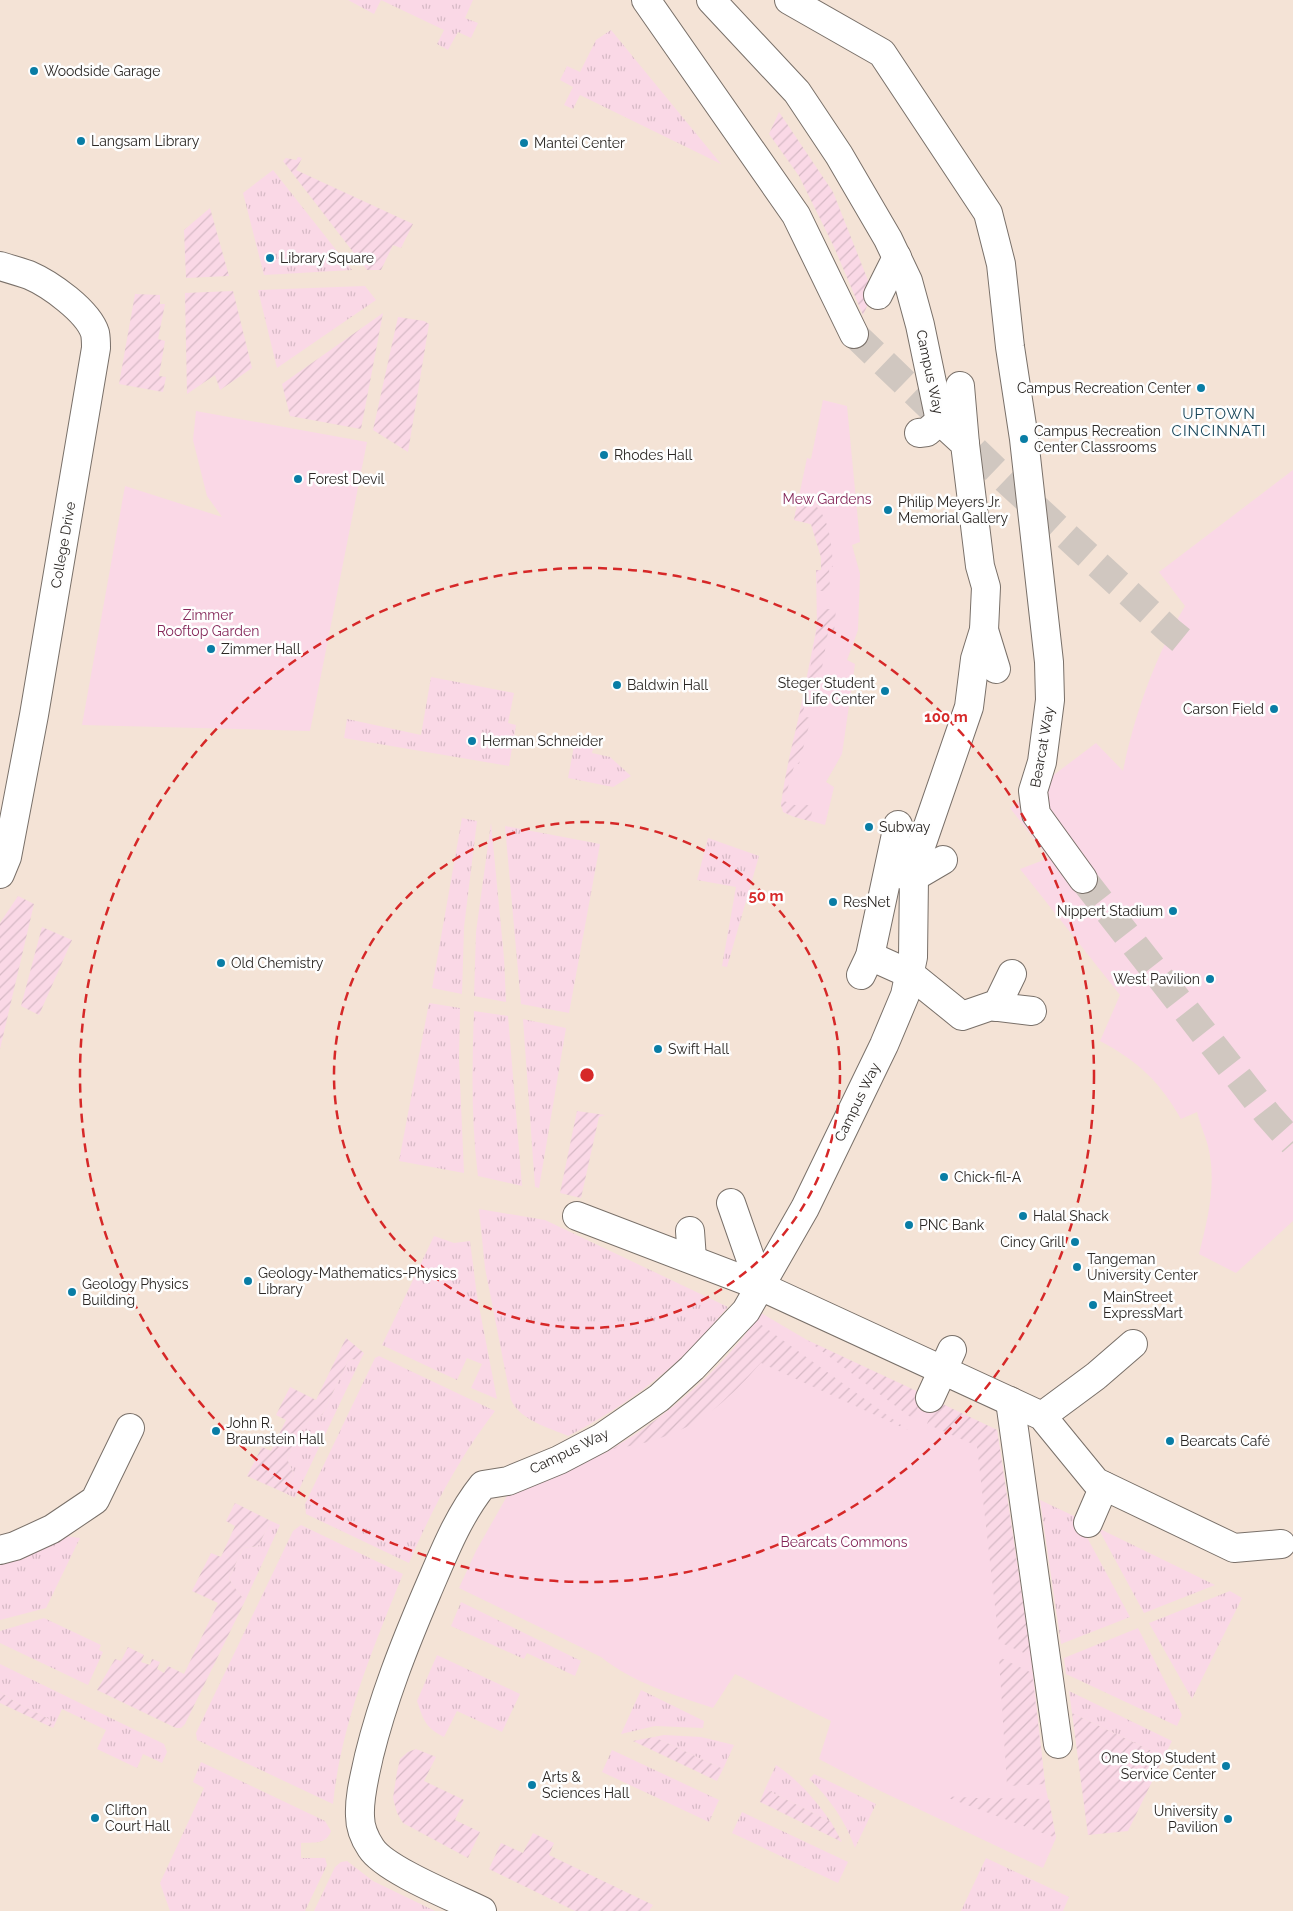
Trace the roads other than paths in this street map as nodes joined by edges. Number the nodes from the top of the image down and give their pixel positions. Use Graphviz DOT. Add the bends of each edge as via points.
graph roads {
  1 [pos="646,0"];
  2 [pos="710,0"];
  3 [pos="789,0"];
  4 [pos="897,257"];
  5 [pos="0,266"];
  6 [pos="878,295"];
  7 [pos="854,334"];
  8 [pos="960,386"];
  9 [pos="965,444"];
  10 [pos="984,630"];
  11 [pos="996,669"];
  12 [pos="969,707"];
  13 [pos="959,795"];
  14 [pos="898,825"];
  15 [pos="943,860"];
  16 [pos="0,874"];
  17 [pos="894,874"];
  18 [pos="1083,879"];
  19 [pos="910,974"];
  20 [pos="1012,974"];
  21 [pos="996,1007"];
  22 [pos="1032,1010"];
  23 [pos="731,1203"];
  24 [pos="577,1216"];
  25 [pos="690,1231"];
  26 [pos="692,1259"];
  27 [pos="760,1286"];
  28 [pos="1134,1344"];
  29 [pos="947,1360"];
  30 [pos="930,1398"];
  31 [pos="1010,1401"];
  32 [pos="1042,1416"];
  33 [pos="130,1428"];
  34 [pos="1104,1486"];
  35 [pos="1088,1524"];
  36 [pos="1281,1544"];
  37 [pos="0,1550"];
  38 [pos="1058,1744"];
  39 [pos="482,1911"];
  1 -- 7 [label="street" via="796,214"];
  2 -- 4 [label="street, Campus Way" via="797,92 839,155"];
  3 -- 18 [label="street, Bearcat Way" via="882,53 988,213 1001,264 1051,690 1042,762 1028,818"];
  4 -- 6 [label="street"];
  4 -- 9 [label="street, Campus Way" via="908,281 920,325 929,435"];
  5 -- 16 [label="street, College Drive" via="52,287 72,304 91,325 96,348 34,715 7,857"];
  8 -- 9 [label="street"];
  9 -- 10 [label="street, Campus Way" via="980,566 986,587"];
  10 -- 11 [label="street"];
  10 -- 12 [label="street, Campus Way" via="975,659"];
  12 -- 13 [label="street"];
  12 -- 17 [label="street, Campus Way" via="920,849"];
  14 -- 17 [label="street"];
  15 -- 17 [label="street"];
  17 -- 19 [label="street, Campus Way" via="912,957"];
  17 -- 19 [label="street" via="865,965"];
  19 -- 21 [label="street" via="963,1021 991,1006"];
  19 -- 27 [label="street, Campus Way" via="905,995 880,1053 805,1208"];
  20 -- 21 [label="street"];
  21 -- 22 [label="street"];
  23 -- 27 [label="street"];
  24 -- 26 [label="street"];
  25 -- 26 [label="street"];
  26 -- 27 [label="street"];
  27 -- 29 [label="street"];
  27 -- 39 [label="street, Campus Way" via="743,1315 659,1398 601,1438 559,1460 508,1481 483,1484 472,1499 432,1582 387,1691 366,1768 360,1816 363,1833 371,1849 384,1861"];
  28 -- 32 [label="street"];
  29 -- 30 [label="street"];
  29 -- 31 [label="street"];
  31 -- 32 [label="street"];
  31 -- 38 [label="street"];
  32 -- 34 [label="street" via="1096,1482"];
  33 -- 37 [label="street" via="95,1500 52,1529"];
  34 -- 35 [label="street"];
  34 -- 36 [label="street" via="1234,1548"];
}
